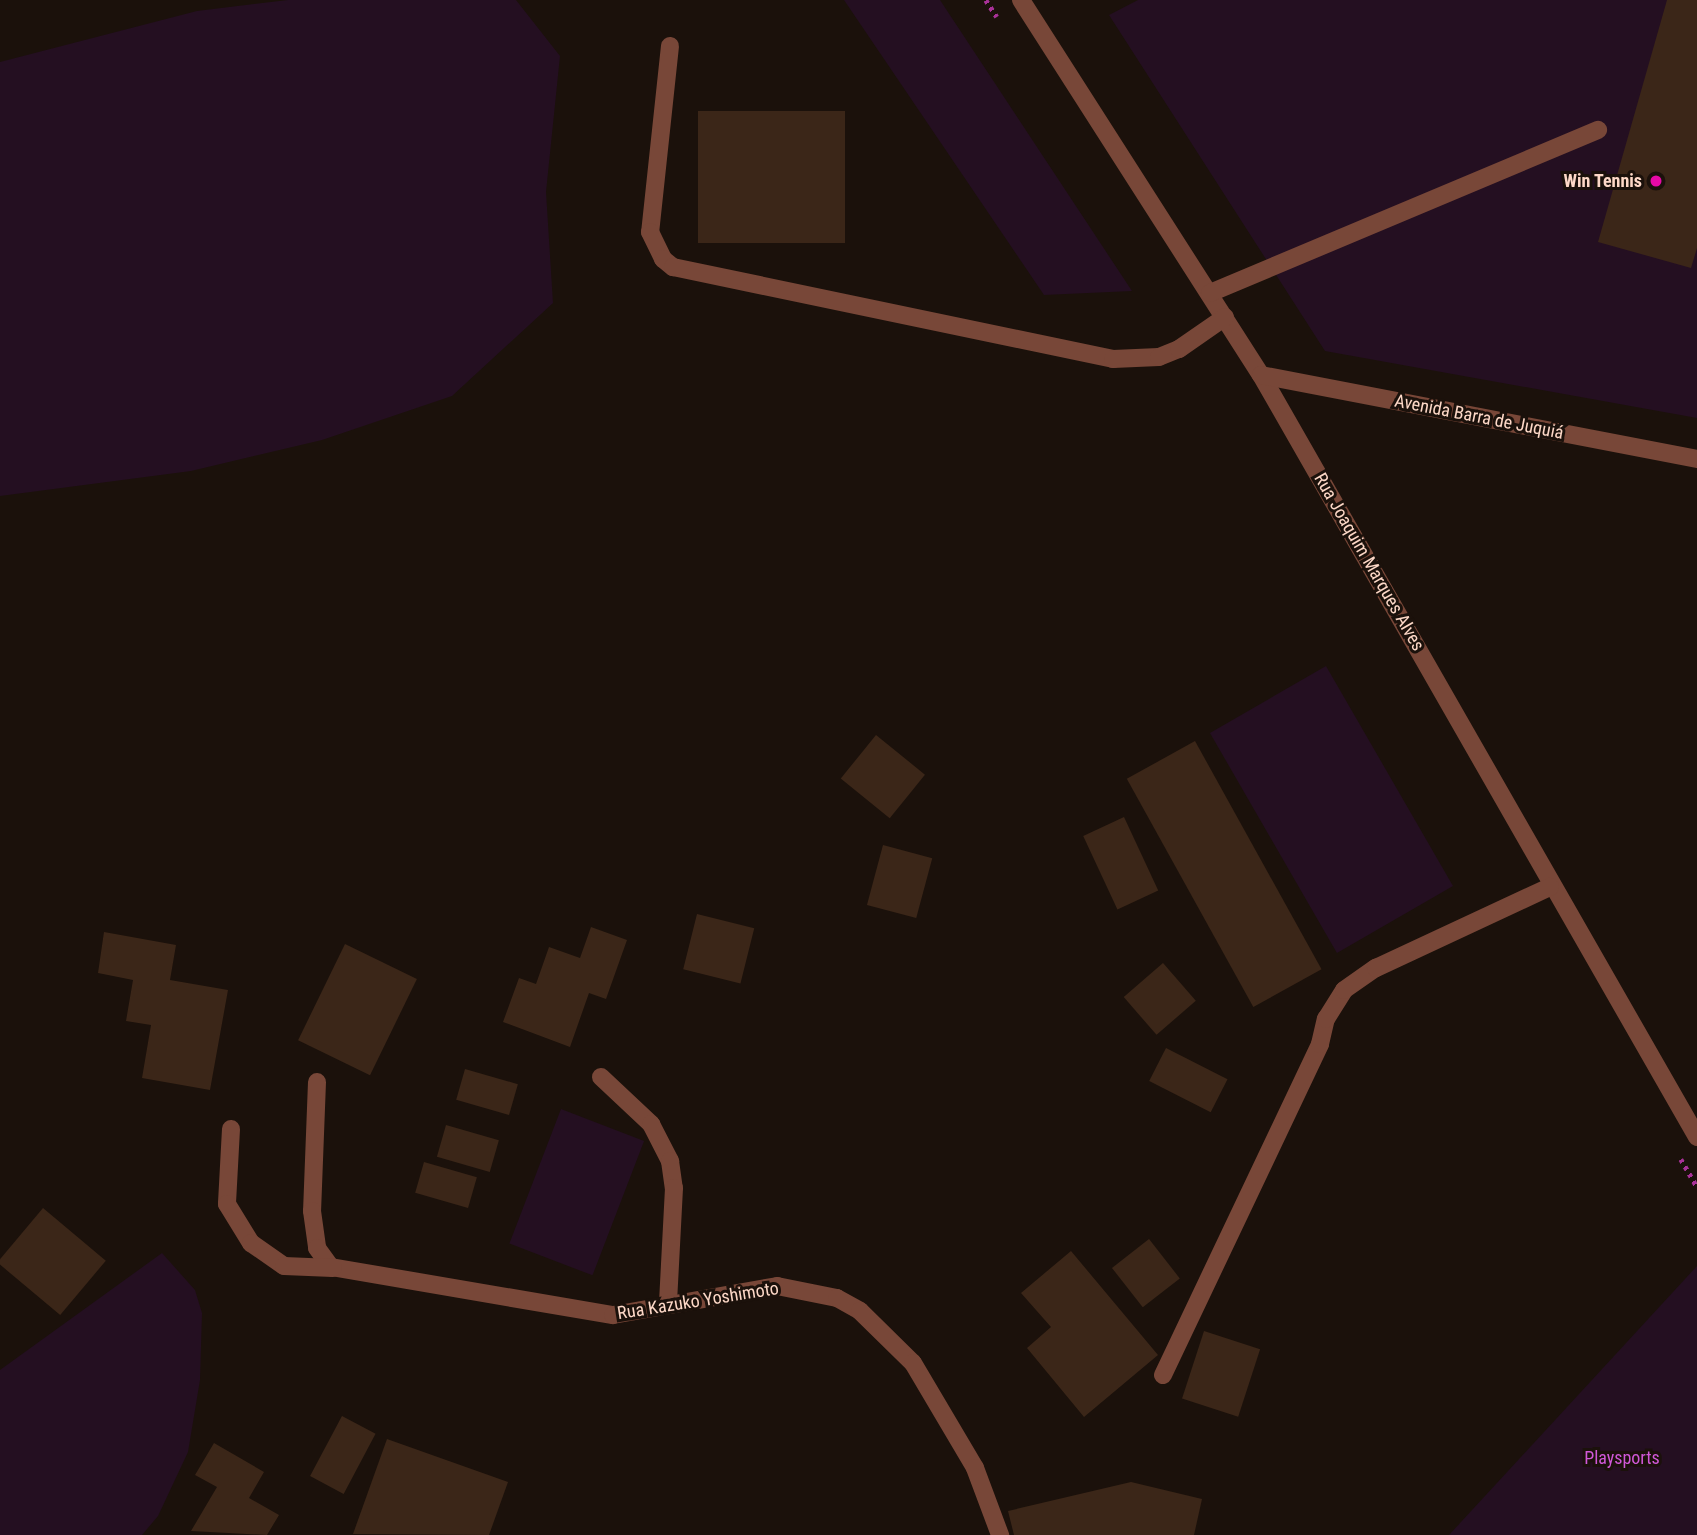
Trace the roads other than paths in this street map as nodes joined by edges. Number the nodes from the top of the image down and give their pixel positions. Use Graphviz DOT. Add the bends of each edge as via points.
graph roads {
  1 [pos="1021,0"];
  2 [pos="670,46"];
  3 [pos="1598,130"];
  4 [pos="1210,293"];
  5 [pos="1225,317"];
  6 [pos="1261,375"];
  7 [pos="1697,459"];
  8 [pos="1550,887"];
  9 [pos="601,1077"];
  10 [pos="317,1082"];
  11 [pos="231,1129"];
  12 [pos="1697,1137"];
  13 [pos="333,1268"];
  14 [pos="668,1301"];
  15 [pos="1163,1375"];
  16 [pos="1000,1535"];
  1 -- 4 [label="street, Rua Joaquim Marques Alves"];
  2 -- 5 [label="street" via="650,232 663,260 673,267 1113,359 1159,357 1179,349"];
  3 -- 4 [label="street"];
  4 -- 5 [label="street, Rua Joaquim Marques Alves"];
  5 -- 6 [label="street, Rua Joaquim Marques Alves"];
  6 -- 7 [label="street, Avenida Barra de Juquiá"];
  6 -- 8 [label="street, Rua Joaquim Marques Alves" via="1402,617"];
  8 -- 12 [label="street, Rua Joaquim Marques Alves"];
  8 -- 15 [label="street" via="1376,968 1344,990 1326,1019 1320,1044"];
  9 -- 14 [label="street" via="651,1124 670,1161 674,1188"];
  10 -- 13 [label="street" via="312,1211 317,1248"];
  11 -- 13 [label="street, Rua Kazuko Yoshimoto" via="227,1204 251,1243 284,1266"];
  13 -- 14 [label="street, Rua Kazuko Yoshimoto" via="613,1315"];
  14 -- 16 [label="street, Rua Kazuko Yoshimoto" via="778,1286 810,1289 860,1311 913,1363 935,1394 975,1468"];
}
